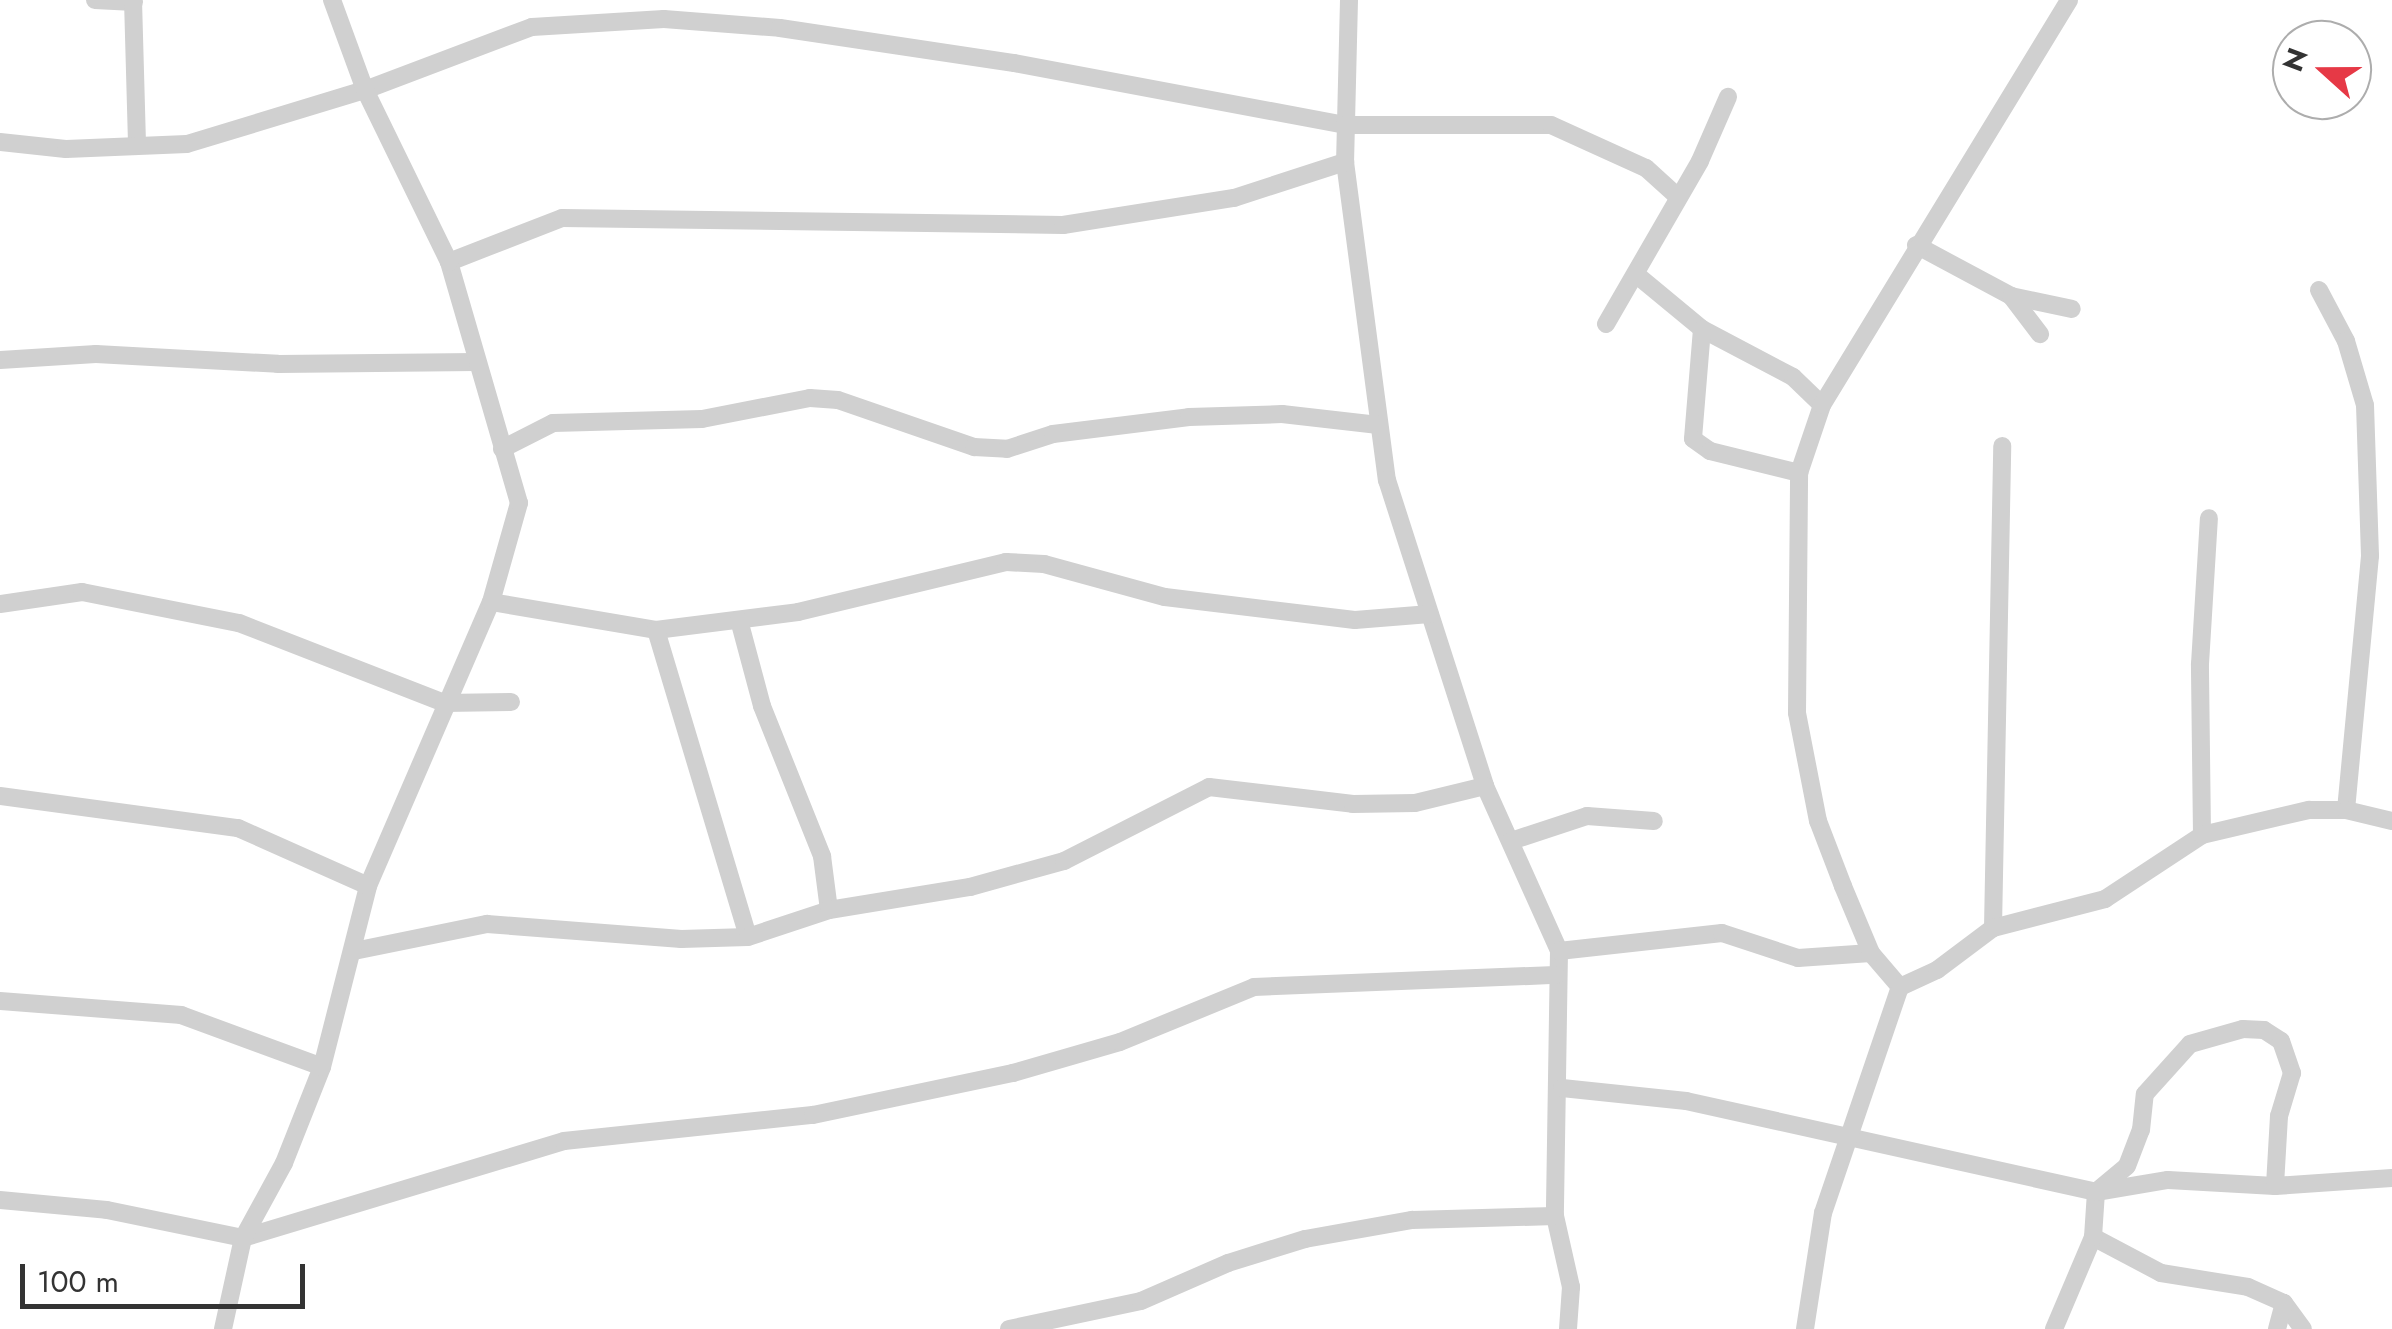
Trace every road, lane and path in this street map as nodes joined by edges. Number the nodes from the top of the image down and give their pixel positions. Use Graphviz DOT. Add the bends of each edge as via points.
graph roads {
  1 [pos="95,0"];
  2 [pos="332,0"];
  3 [pos="1349,0"];
  4 [pos="2069,0"];
  5 [pos="134,1"];
  6 [pos="366,90"];
  7 [pos="1728,97"];
  8 [pos="1346,125"];
  9 [pos="0,142"];
  10 [pos="137,146"];
  11 [pos="1346,162"];
  12 [pos="1678,196"];
  13 [pos="1916,245"];
  14 [pos="448,262"];
  15 [pos="1638,276"];
  16 [pos="2319,290"];
  17 [pos="2012,296"];
  18 [pos="2072,309"];
  19 [pos="1606,324"];
  20 [pos="1702,329"];
  21 [pos="2040,334"];
  22 [pos="0,360"];
  23 [pos="476,362"];
  24 [pos="1822,405"];
  25 [pos="1378,425"];
  26 [pos="2002,446"];
  27 [pos="502,449"];
  28 [pos="1799,473"];
  29 [pos="2210,518"];
  30 [pos="491,602"];
  31 [pos="0,604"];
  32 [pos="1430,614"];
  33 [pos="738,620"];
  34 [pos="656,630"];
  35 [pos="510,702"];
  36 [pos="444,704"];
  37 [pos="1485,786"];
  38 [pos="0,796"];
  39 [pos="2346,810"];
  40 [pos="1654,821"];
  41 [pos="2392,821"];
  42 [pos="2202,834"];
  43 [pos="1511,842"];
  44 [pos="368,886"];
  45 [pos="829,910"];
  46 [pos="1993,928"];
  47 [pos="748,937"];
  48 [pos="354,950"];
  49 [pos="1558,950"];
  50 [pos="1871,953"];
  51 [pos="1556,974"];
  52 [pos="1900,988"];
  53 [pos="0,1001"];
  54 [pos="322,1067"];
  55 [pos="1562,1088"];
  56 [pos="1850,1134"];
  57 [pos="2392,1178"];
  58 [pos="2275,1186"];
  59 [pos="2096,1192"];
  60 [pos="0,1200"];
  61 [pos="1556,1216"];
  62 [pos="2093,1237"];
  63 [pos="244,1238"];
  64 [pos="2284,1303"];
  65 [pos="224,1329"];
  66 [pos="1009,1329"];
  67 [pos="1568,1329"];
  68 [pos="1804,1329"];
  69 [pos="2054,1329"];
  70 [pos="2277,1329"];
  71 [pos="2302,1329"];
  1 -- 5 [label="street"];
  2 -- 6 [label="street"];
  3 -- 8 [label="street"];
  4 -- 13 [label="street"];
  5 -- 10 [label="street"];
  6 -- 8 [label="street" via="532,28 664,19 780,28 1014,63"];
  6 -- 10 [label="street" via="187,144"];
  6 -- 14 [label="street"];
  7 -- 12 [label="street"];
  8 -- 11 [label="street"];
  8 -- 12 [label="street" via="1551,125 1646,168"];
  9 -- 10 [label="street"];
  11 -- 14 [label="street" via="1234,198 1064,224 562,218"];
  11 -- 25 [label="street"];
  12 -- 15 [label="street"];
  13 -- 17 [label="street"];
  13 -- 24 [label="street"];
  14 -- 23 [label="street"];
  15 -- 19 [label="street"];
  15 -- 20 [label="street"];
  16 -- 39 [label="street" via="2346,341 2365,405 2370,556"];
  17 -- 18 [label="street"];
  17 -- 21 [label="street"];
  20 -- 24 [label="street" via="1794,376"];
  20 -- 28 [label="street" via="1693,438 1710,451"];
  22 -- 23 [label="street" via="96,354 278,364"];
  23 -- 27 [label="street"];
  24 -- 28 [label="street"];
  25 -- 27 [label="street" via="1282,414 1189,417 1053,434 1031,447 1007,449 974,447 838,400 810,398 702,419 553,423"];
  25 -- 32 [label="street" via="1387,480"];
  26 -- 46 [label="street"];
  27 -- 30 [label="street" via="519,502"];
  28 -- 50 [label="street" via="1797,713 1818,820"];
  29 -- 42 [label="street" via="2200,664"];
  30 -- 34 [label="street"];
  30 -- 36 [label="street"];
  31 -- 36 [label="street" via="82,592 239,623"];
  32 -- 33 [label="street" via="1355,620 1182,599 1044,564 1006,562"];
  32 -- 37 [label="street"];
  33 -- 34 [label="street"];
  33 -- 45 [label="street" via="762,706 822,856"];
  34 -- 47 [label="street"];
  35 -- 36 [label="street"];
  36 -- 44 [label="street"];
  37 -- 43 [label="street"];
  37 -- 45 [label="street" via="1415,802 1353,804 1209,788 1064,861 970,887"];
  38 -- 44 [label="street" via="238,828"];
  39 -- 41 [label="street"];
  39 -- 42 [label="street" via="2309,810"];
  40 -- 43 [label="street" via="1587,816"];
  42 -- 46 [label="street" via="2105,898"];
  43 -- 49 [label="street"];
  44 -- 48 [label="street"];
  45 -- 47 [label="street"];
  46 -- 52 [label="street"];
  47 -- 48 [label="street" via="681,939 487,924"];
  48 -- 54 [label="street"];
  49 -- 50 [label="street" via="1722,933 1798,958"];
  49 -- 51 [label="street"];
  50 -- 52 [label="street"];
  51 -- 55 [label="street"];
  51 -- 63 [label="street" via="1254,987 1120,1042 1013,1073 813,1115 564,1141"];
  52 -- 56 [label="street"];
  53 -- 54 [label="street" via="181,1015"];
  54 -- 63 [label="street" via="284,1163"];
  55 -- 56 [label="street" via="1686,1101"];
  55 -- 61 [label="street"];
  56 -- 59 [label="street"];
  56 -- 68 [label="street" via="1820,1229"];
  57 -- 58 [label="street"];
  58 -- 59 [label="street" via="2168,1180"];
  58 -- 59 [label="street" via="2279,1116 2292,1073 2281,1041 2243,1028 2190,1044 2145,1094 2127,1166"];
  59 -- 62 [label="street"];
  60 -- 63 [label="street" via="107,1210"];
  61 -- 66 [label="street" via="1412,1220 1305,1239 1228,1262 1141,1301"];
  61 -- 67 [label="street" via="1571,1287"];
  62 -- 64 [label="street" via="2161,1273 2248,1288"];
  62 -- 69 [label="street"];
  63 -- 65 [label="street"];
  64 -- 70 [label="street"];
  64 -- 71 [label="street"];
}
